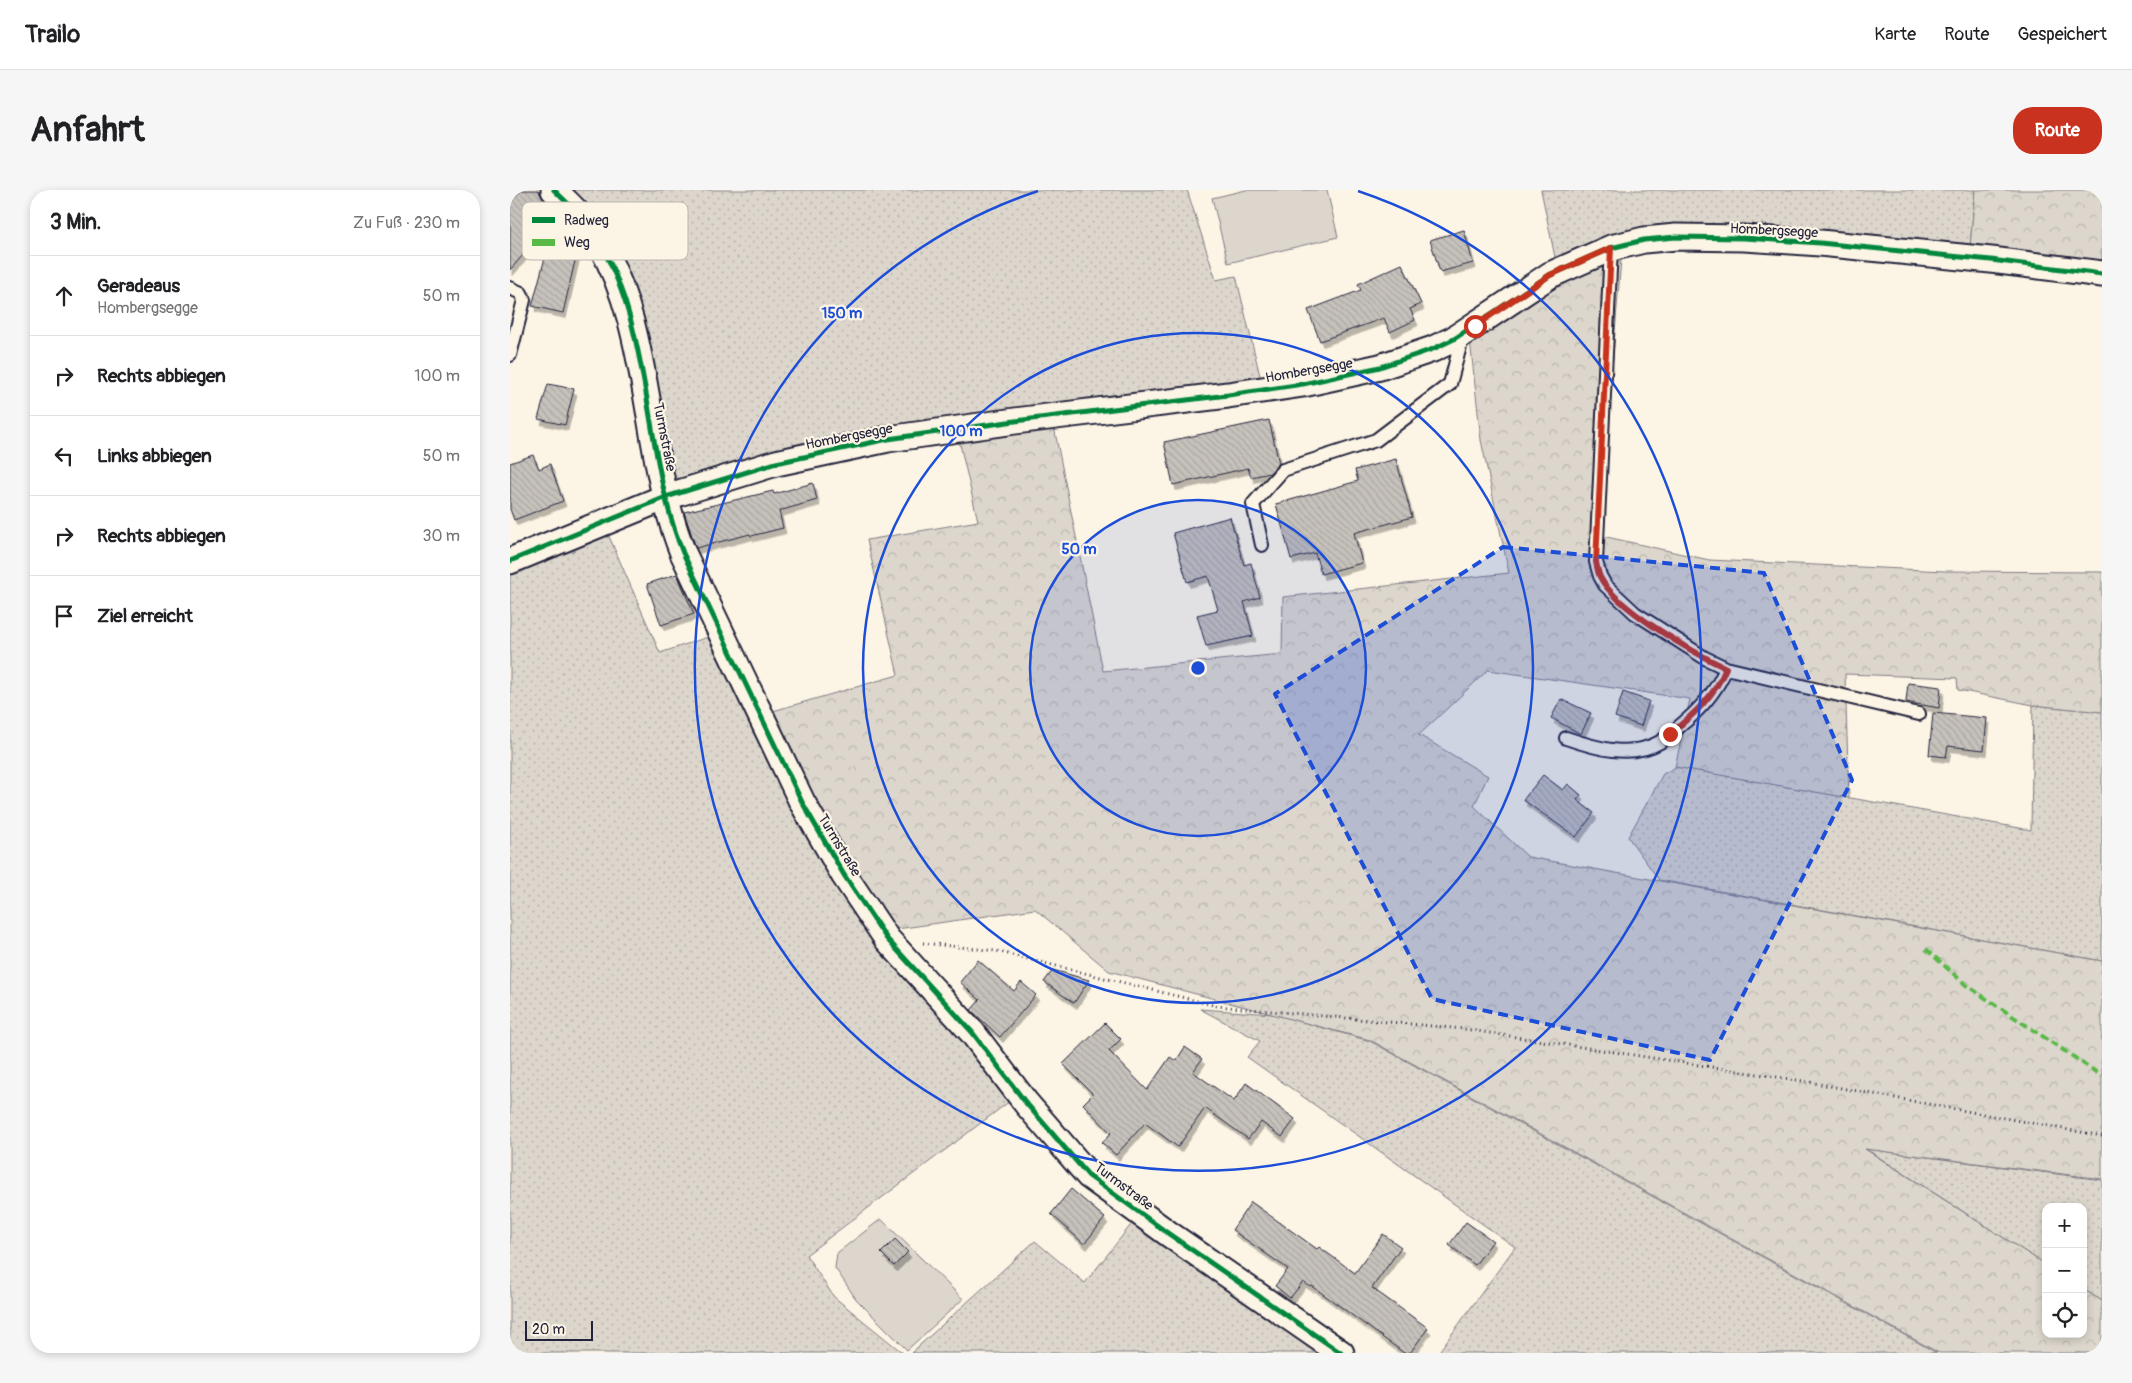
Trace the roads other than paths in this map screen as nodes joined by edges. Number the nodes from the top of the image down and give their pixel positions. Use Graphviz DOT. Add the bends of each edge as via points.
graph roads {
  1 [pos="554,190"];
  2 [pos="565,202"];
  3 [pos="1611,248"];
  4 [pos="607,260"];
  5 [pos="2102,274"];
  6 [pos="510,288"];
  7 [pos="1464,333"];
  8 [pos="510,355"];
  9 [pos="666,497"];
  10 [pos="1262,544"];
  11 [pos="510,561"];
  12 [pos="1726,668"];
  13 [pos="1919,714"];
  14 [pos="1566,738"];
  15 [pos="1341,1353"];
  1 -- 2 [label="street, Turmstraße"];
  3 -- 5 [label="street, Hombergsegge" via="1658,238 1744,238 1981,259"];
  3 -- 7 [label="street, Hombergsegge" via="1550,275"];
  3 -- 12 [label="lane" via="1596,562 1600,576 1635,614"];
  4 -- 9 [label="street, Turmstraße" via="628,313"];
  6 -- 8 [label="lane" via="522,293 524,300"];
  7 -- 9 [label="street, Hombergsegge" via="1433,349 1358,373 1228,395 888,439 776,462"];
  7 -- 10 [label="lane" via="1450,384 1443,390 1376,440 1283,470 1253,504"];
  9 -- 11 [label="street, Hombergsegge"];
  9 -- 15 [label="street, Turmstraße" via="683,553 802,802 844,875 888,939 972,1032 1026,1103 1089,1176"];
  12 -- 13 [label="lane"];
  12 -- 14 [label="lane" via="1721,681 1703,705 1658,743 1629,751 1612,751"];
}
